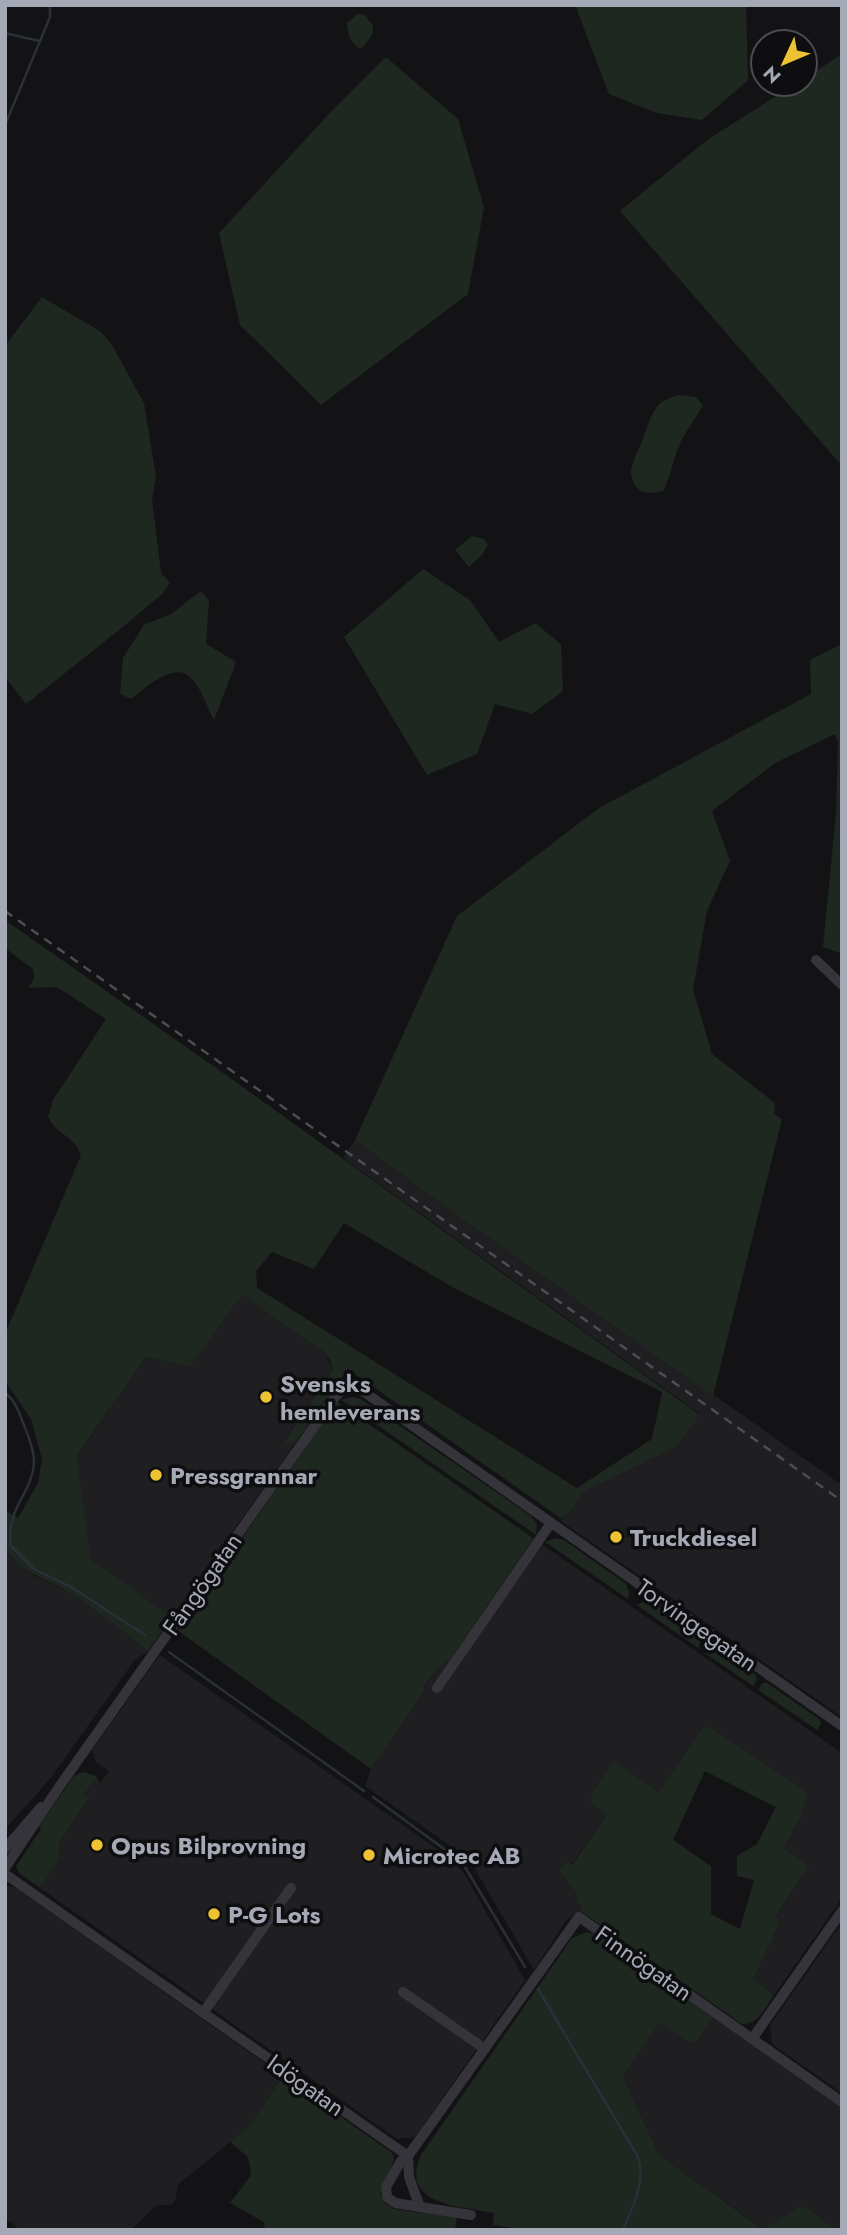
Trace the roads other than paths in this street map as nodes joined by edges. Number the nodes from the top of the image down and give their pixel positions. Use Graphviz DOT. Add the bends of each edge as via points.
graph roads {
  1 [pos="816,960"];
  2 [pos="842,968"];
  3 [pos="838,981"];
  4 [pos="351,1387"];
  5 [pos="551,1523"];
  6 [pos="437,1688"];
  7 [pos="842,1726"];
  8 [pos="59,1787"];
  9 [pos="5,1849"];
  10 [pos="5,1868"];
  11 [pos="5,1874"];
  12 [pos="291,1888"];
  13 [pos="842,1911"];
  14 [pos="403,1992"];
  15 [pos="203,2013"];
  16 [pos="752,2039"];
  17 [pos="485,2049"];
  18 [pos="842,2102"];
  19 [pos="408,2156"];
  20 [pos="420,2207"];
  21 [pos="471,2215"];
  1 -- 3 [label="street"];
  2 -- 3 [label="street"];
  4 -- 5 [label="street, Torvingegatan"];
  4 -- 8 [label="street, Fångögatan" via="335,1397"];
  5 -- 6 [label="street"];
  5 -- 7 [label="street, Torvingegatan"];
  8 -- 9 [label="street, Fångögatan"];
  8 -- 10 [label="street, Fångögatan"];
  11 -- 15 [label="street, Idögatan"];
  12 -- 15 [label="street"];
  13 -- 16 [label="street"];
  14 -- 17 [label="street"];
  15 -- 19 [label="street, Idögatan"];
  16 -- 17 [label="street, Finnögatan" via="579,1917"];
  16 -- 18 [label="street, Finnögatan"];
  17 -- 19 [label="street, Finnögatan"];
  19 -- 20 [label="street" via="409,2177"];
  19 -- 20 [label="street, Finnögatan" via="388,2182 387,2197"];
  20 -- 21 [label="street, Finnögatan"];
}
